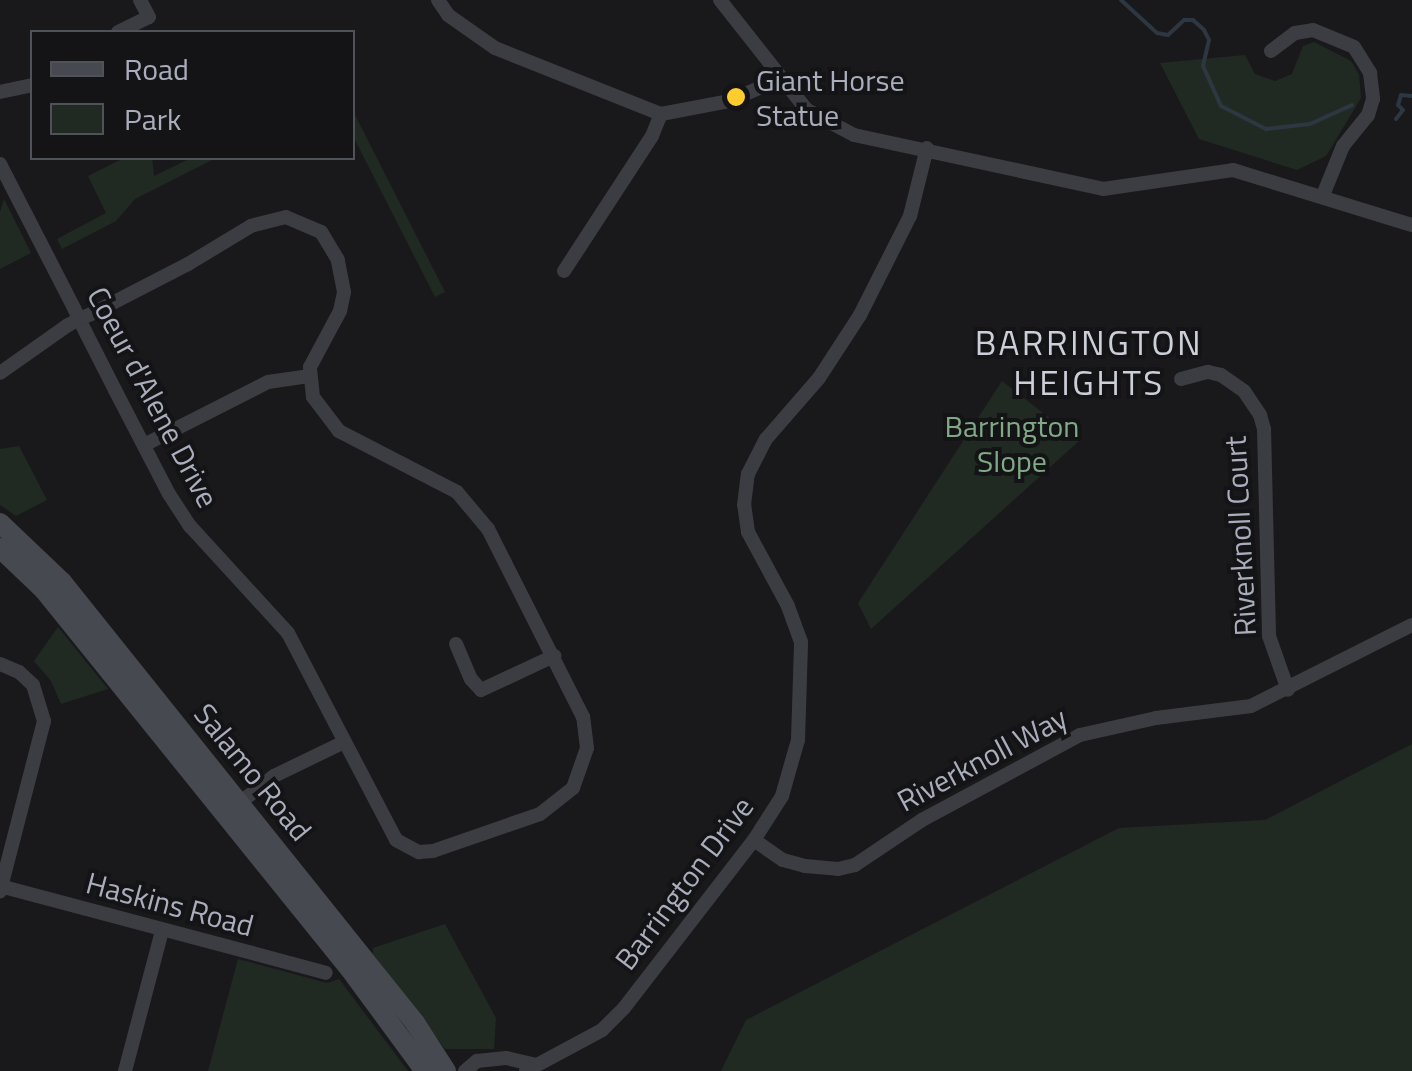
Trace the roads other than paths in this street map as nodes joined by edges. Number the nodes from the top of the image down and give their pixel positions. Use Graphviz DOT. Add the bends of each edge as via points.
graph roads {
  1 [pos="140,0"];
  2 [pos="438,0"];
  3 [pos="720,0"];
  4 [pos="122,30"];
  5 [pos="1271,51"];
  6 [pos="780,78"];
  7 [pos="30,85"];
  8 [pos="0,92"];
  9 [pos="661,114"];
  10 [pos="927,148"];
  11 [pos="0,164"];
  12 [pos="1323,196"];
  13 [pos="1412,225"];
  14 [pos="564,271"];
  15 [pos="79,320"];
  16 [pos="0,372"];
  17 [pos="309,376"];
  18 [pos="1181,379"];
  19 [pos="144,445"];
  20 [pos="0,523"];
  21 [pos="0,548"];
  22 [pos="1412,625"];
  23 [pos="456,644"];
  24 [pos="554,656"];
  25 [pos="0,664"];
  26 [pos="1288,690"];
  27 [pos="344,742"];
  28 [pos="232,809"];
  29 [pos="754,840"];
  30 [pos="1,888"];
  31 [pos="162,932"];
  32 [pos="326,973"];
  33 [pos="530,1068"];
  34 [pos="124,1071"];
  35 [pos="425,1071"];
  36 [pos="446,1071"];
  37 [pos="464,1071"];
  1 -- 4 [label="street" via="149,17"];
  2 -- 9 [label="street" via="448,15 495,48"];
  3 -- 6 [label="street"];
  5 -- 12 [label="street" via="1313,30 1354,48 1370,73 1368,115 1343,146"];
  6 -- 9 [label="street" via="729,101"];
  6 -- 10 [label="street" via="828,124"];
  7 -- 8 [label="street"];
  9 -- 14 [label="street"];
  10 -- 12 [label="street" via="1104,188 1233,170"];
  10 -- 29 [label="street, Barrington Drive" via="910,216 860,316 819,378 766,439 748,474 748,532 788,606 802,654 794,759 782,796"];
  11 -- 15 [label="street, Coeur d'Alene Drive"];
  12 -- 13 [label="street"];
  15 -- 16 [label="street"];
  15 -- 17 [label="street" via="251,226 293,218 321,232 344,278 340,311"];
  15 -- 19 [label="street, Coeur d'Alene Drive"];
  17 -- 19 [label="street" via="268,382"];
  17 -- 24 [label="street, Coeur d'Alene Drive" via="318,407 339,431 448,486 472,507"];
  18 -- 26 [label="street, Riverknoll Court" via="1222,375 1260,415 1270,636"];
  19 -- 27 [label="street, Coeur d'Alene Drive" via="190,526 288,633"];
  20 -- 28 [label="main road, Salamo Road" via="54,573"];
  21 -- 28 [label="main road, Salamo Road"];
  22 -- 26 [label="street, Riverknoll Way"];
  23 -- 24 [label="street" via="481,690"];
  24 -- 27 [label="street, Coeur d'Alene Drive" via="584,717 587,748 572,788 540,814 433,851 412,850 390,831"];
  25 -- 30 [label="street" via="33,685 44,721"];
  26 -- 29 [label="street, Riverknoll Way" via="1236,711 1156,718 1080,736 920,821 855,865 805,866"];
  27 -- 28 [label="street" via="274,776"];
  28 -- 35 [label="main road, Salamo Road"];
  28 -- 36 [label="main road, Salamo Road" via="415,1024"];
  29 -- 33 [label="street, Barrington Drive" via="618,1014 571,1049"];
  30 -- 31 [label="street, Haskins Road"];
  31 -- 32 [label="street, Haskins Road"];
  31 -- 34 [label="street"];
  33 -- 37 [label="street, Barrington Drive" via="506,1058 477,1061"];
}
